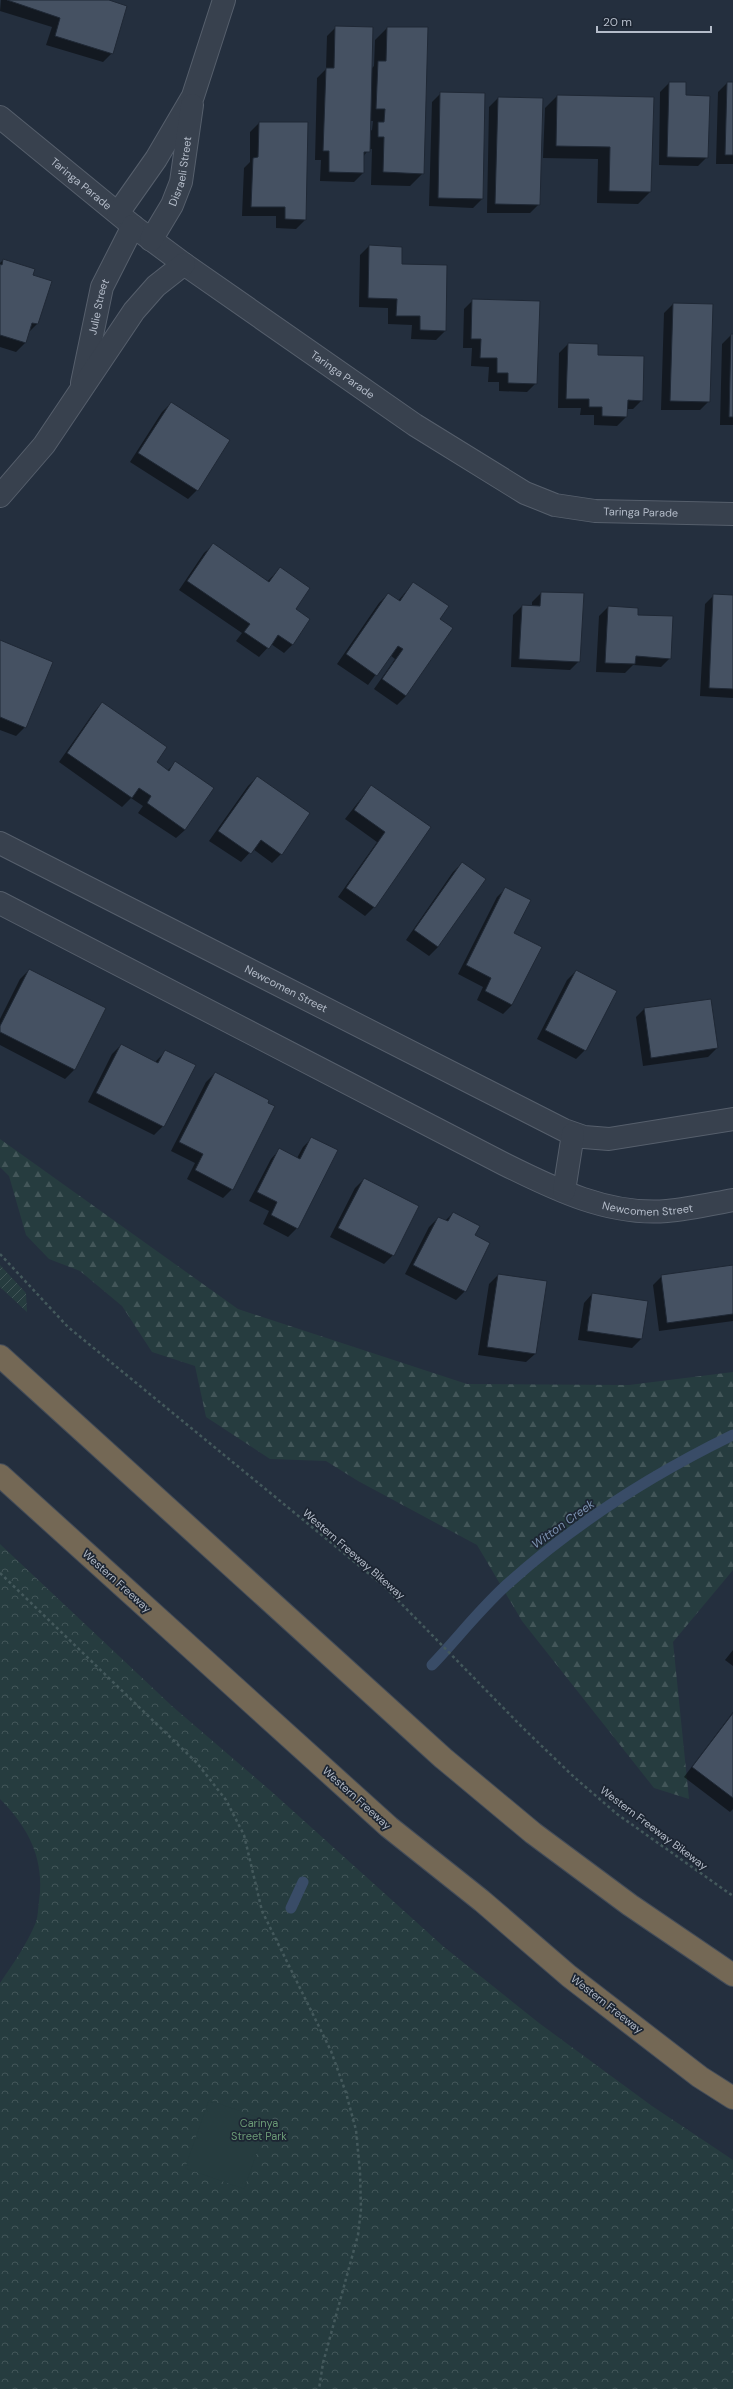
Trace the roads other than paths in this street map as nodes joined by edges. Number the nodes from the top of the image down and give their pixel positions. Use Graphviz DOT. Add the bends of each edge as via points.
graph roads {
  1 [pos="224,0"];
  2 [pos="193,96"];
  3 [pos="0,117"];
  4 [pos="125,220"];
  5 [pos="151,240"];
  6 [pos="184,264"];
  7 [pos="80,392"];
  8 [pos="0,496"];
  9 [pos="733,514"];
  10 [pos="0,843"];
  11 [pos="0,903"];
  12 [pos="733,1119"];
  13 [pos="573,1134"];
  14 [pos="564,1191"];
  15 [pos="733,1200"];
  16 [pos="0,1356"];
  17 [pos="0,1475"];
  18 [pos="733,1975"];
  19 [pos="733,2098"];
  1 -- 2 [label="street, Disraeli Street"];
  2 -- 4 [label="street, Disraeli Street" via="156,159"];
  2 -- 5 [label="street, Disraeli Street" via="181,182 172,205"];
  3 -- 4 [label="street, Taringa Parade"];
  4 -- 5 [label="street, Taringa Parade"];
  4 -- 7 [label="street, Julie Street" via="100,294"];
  5 -- 6 [label="street, Taringa Parade"];
  6 -- 7 [label="street, Julie Street" via="156,286 138,307"];
  6 -- 9 [label="street, Taringa Parade" via="415,425 537,500 565,507 615,513"];
  7 -- 8 [label="street, Julie Street" via="44,445"];
  10 -- 13 [label="street, Newcomen Street"];
  11 -- 14 [label="street, Newcomen Street" via="504,1164"];
  12 -- 13 [label="street, Newcomen Street" via="609,1139"];
  13 -- 14 [label="street"];
  14 -- 15 [label="street, Newcomen Street" via="604,1206 647,1212"];
  16 -- 18 [label="highway" via="443,1758 533,1833 630,1905"];
  17 -- 19 [label="highway, Western Freeway" via="389,1827 576,1980 700,2077"];
}
